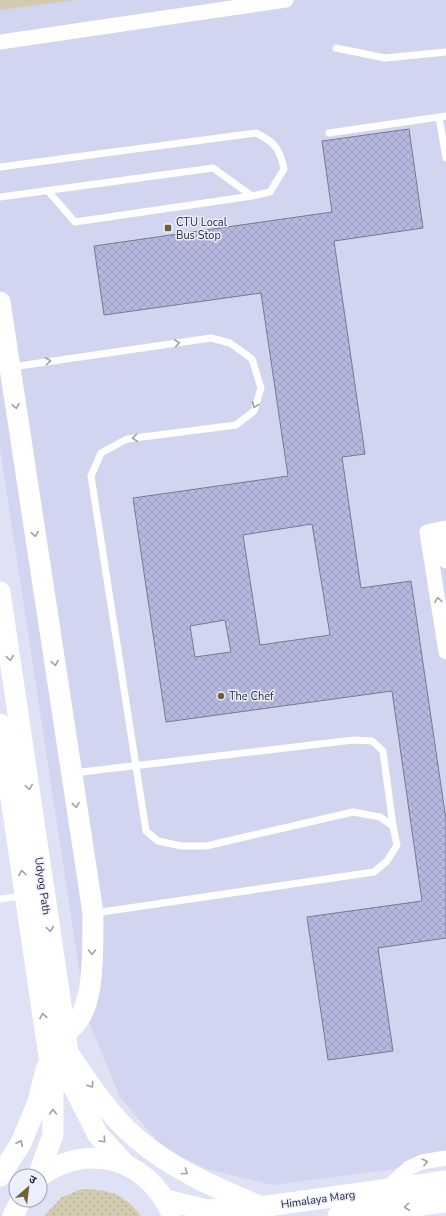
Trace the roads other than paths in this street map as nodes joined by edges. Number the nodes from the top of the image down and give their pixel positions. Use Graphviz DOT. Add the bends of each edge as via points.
graph roads {
  1 [pos="286,0"];
  2 [pos="0,42"];
  3 [pos="336,48"];
  4 [pos="446,52"];
  5 [pos="443,117"];
  6 [pos="329,133"];
  7 [pos="446,158"];
  8 [pos="0,167"];
  9 [pos="48,191"];
  10 [pos="252,196"];
  11 [pos="0,197"];
  12 [pos="0,302"];
  13 [pos="10,367"];
  14 [pos="444,529"];
  15 [pos="446,561"];
  16 [pos="0,592"];
  17 [pos="446,652"];
  18 [pos="0,724"];
  19 [pos="136,765"];
  20 [pos="71,773"];
  21 [pos="393,826"];
  22 [pos="25,895"];
  23 [pos="0,899"];
  24 [pos="92,913"];
  25 [pos="65,1032"];
  26 [pos="59,1054"];
  27 [pos="446,1158"];
  28 [pos="125,1164"];
  29 [pos="42,1168"];
  30 [pos="48,1172"];
  31 [pos="0,1176"];
  32 [pos="446,1181"];
  33 [pos="385,1190"];
  34 [pos="446,1202"];
  35 [pos="262,1207"];
  36 [pos="169,1208"];
  37 [pos="338,1216"];
  1 -- 2 [label="street"];
  3 -- 4 [label="lane" via="385,58"];
  5 -- 6 [label="lane"];
  5 -- 7 [label="lane"];
  8 -- 10 [label="lane" via="256,133 269,139 281,154 284,169 270,192"];
  9 -- 10 [label="lane" via="213,168"];
  9 -- 10 [label="lane" via="75,222"];
  9 -- 11 [label="lane"];
  12 -- 13 [label="main road"];
  13 -- 19 [label="lane, one-way" via="211,338 230,343 252,359 261,388 254,411 236,425 127,439 101,453 92,476"];
  13 -- 20 [label="main road, one-way"];
  14 -- 15 [label="street"];
  17 -- 14 [label="street, one-way" via="427,532"];
  16 -- 25 [label="main road, Udyog Path, one-way"];
  22 -- 18 [label="main road, Udyog Path, one-way"];
  19 -- 20 [label="lane"];
  19 -- 21 [label="lane" via="146,831 158,841 181,846 206,846 353,812 380,817"];
  19 -- 21 [label="lane" via="353,740 372,741 383,751"];
  20 -- 24 [label="main road, one-way"];
  21 -- 24 [label="lane" via="397,845 387,861 374,872"];
  22 -- 23 [label="lane"];
  26 -- 22 [label="main road, Udyog Path, one-way"];
  24 -- 25 [label="main road, one-way" via="90,985 77,1023"];
  25 -- 26 [label="main road, Udyog Path"];
  26 -- 28 [label="main road, Udyog Path, one-way" via="98,1135"];
  29 -- 26 [label="main road, Udyog Path, one-way" via="53,1135 54,1084"];
  31 -- 26 [label="main road, one-way" via="21,1143"];
  26 -- 35 [label="main road, one-way" via="136,1138 192,1177"];
  33 -- 27 [label="street, one-way" via="409,1168 422,1162"];
  28 -- 30 [label="main road" via="91,1158 67,1162"];
  28 -- 36 [label="main road" via="152,1182"];
  32 -- 33 [label="main road, Himalaya Marg"];
  33 -- 35 [label="main road, Himalaya Marg"];
  34 -- 37 [label="main road, Himalaya Marg, one-way"];
  35 -- 36 [label="main road, Himalaya Marg" via="207,1210"];
}
